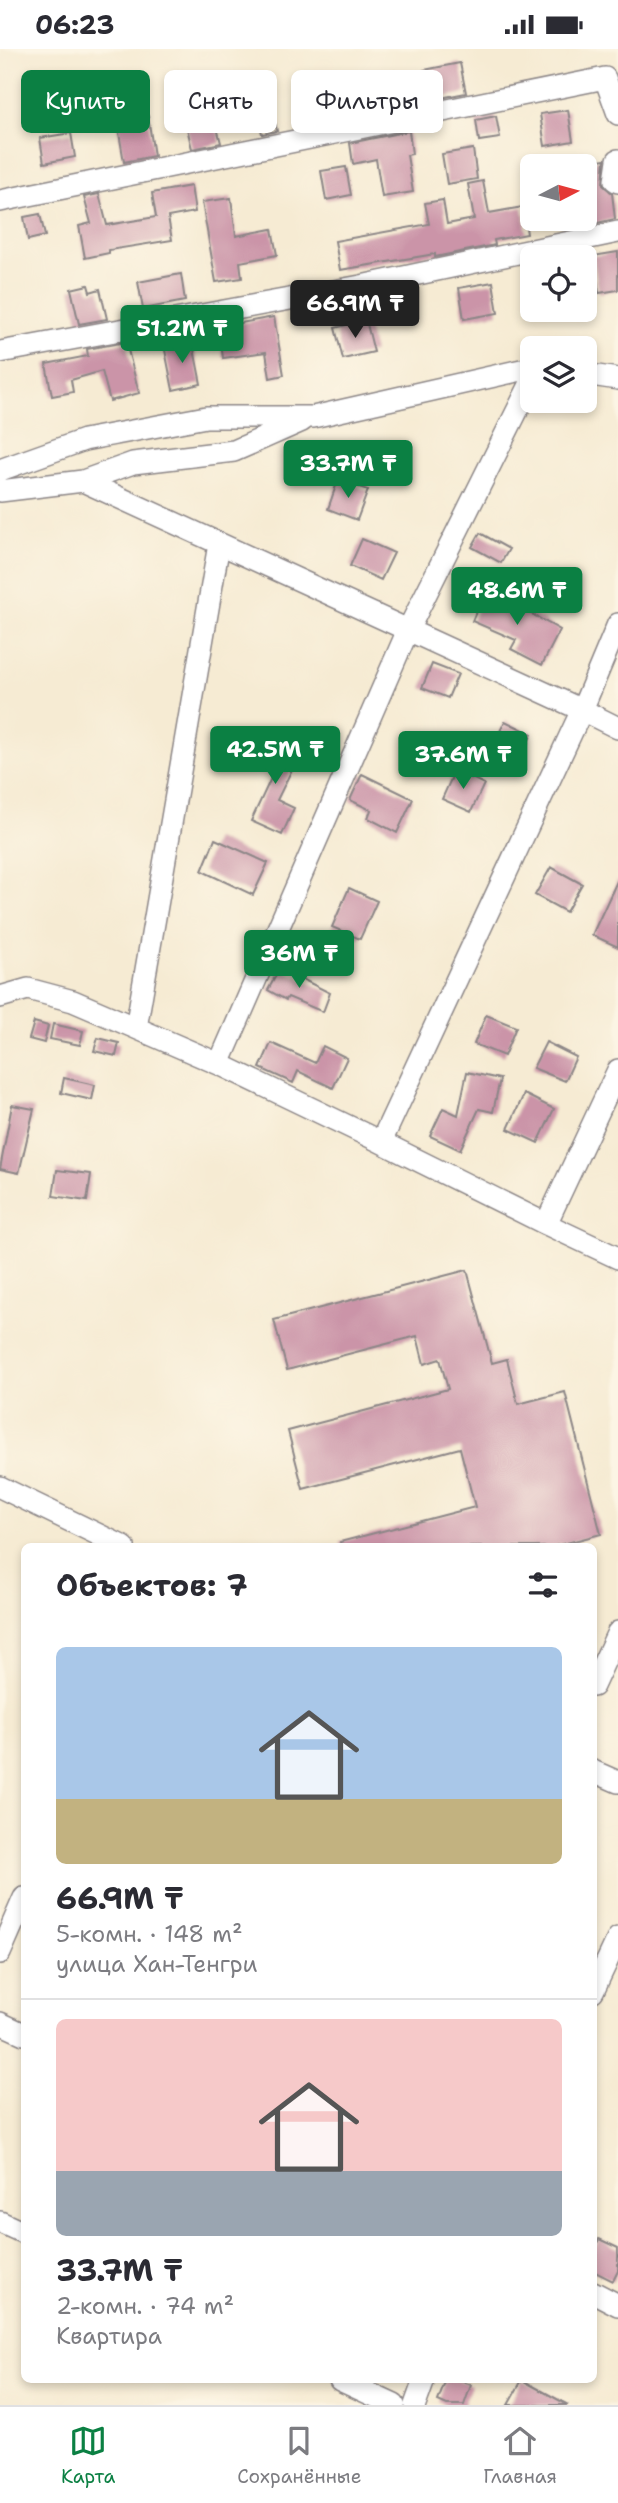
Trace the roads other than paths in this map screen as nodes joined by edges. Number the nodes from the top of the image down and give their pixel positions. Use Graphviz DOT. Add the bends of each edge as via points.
graph roads {
  1 [pos="618,114"];
  2 [pos="618,160"];
  3 [pos="618,182"];
  4 [pos="0,201"];
  5 [pos="618,232"];
  6 [pos="0,352"];
  7 [pos="520,370"];
  8 [pos="597,376"];
  9 [pos="618,379"];
  10 [pos="520,405"];
  11 [pos="313,417"];
  12 [pos="0,470"];
  13 [pos="83,481"];
  14 [pos="0,491"];
  15 [pos="219,544"];
  16 [pos="618,624"];
  17 [pos="408,630"];
  18 [pos="582,710"];
  19 [pos="618,728"];
  20 [pos="0,997"];
  21 [pos="136,1027"];
  22 [pos="219,1064"];
  23 [pos="618,1070"];
  24 [pos="382,1142"];
  25 [pos="546,1224"];
  26 [pos="618,1258"];
  27 [pos="0,1487"];
  28 [pos="116,1543"];
  29 [pos="618,1632"];
  30 [pos="597,1677"];
  31 [pos="597,1773"];
  32 [pos="618,1782"];
  33 [pos="21,1905"];
  34 [pos="618,1938"];
  35 [pos="0,1953"];
  36 [pos="597,1983"];
  37 [pos="0,2023"];
  38 [pos="21,2033"];
  39 [pos="0,2222"];
  40 [pos="21,2232"];
  41 [pos="597,2294"];
  42 [pos="618,2305"];
  43 [pos="346,2383"];
  44 [pos="423,2383"];
  45 [pos="394,2405"];
  46 [pos="415,2405"];
  1 -- 4 [label="street" via="605,78"];
  2 -- 3 [label="street"];
  5 -- 6 [label="street" via="361,286"];
  7 -- 11 [label="street"];
  8 -- 9 [label="street"];
  10 -- 17 [label="street"];
  11 -- 12 [label="street" via="206,417 84,440"];
  11 -- 13 [label="street" via="234,451 133,463"];
  13 -- 14 [label="street"];
  13 -- 15 [label="street"];
  15 -- 17 [label="street"];
  15 -- 21 [label="street"];
  16 -- 18 [label="street"];
  17 -- 18 [label="street"];
  17 -- 22 [label="street"];
  18 -- 19 [label="street"];
  18 -- 24 [label="street"];
  20 -- 21 [label="street" via="28,989 73,1001"];
  21 -- 22 [label="street"];
  22 -- 24 [label="street"];
  23 -- 25 [label="street"];
  24 -- 25 [label="street"];
  25 -- 26 [label="street"];
  27 -- 28 [label="street"];
  29 -- 30 [label="street"];
  31 -- 32 [label="street"];
  33 -- 35 [label="street"];
  34 -- 36 [label="street"];
  37 -- 38 [label="street"];
  39 -- 40 [label="street"];
  41 -- 42 [label="street"];
  43 -- 45 [label="street"];
  44 -- 46 [label="street"];
}
